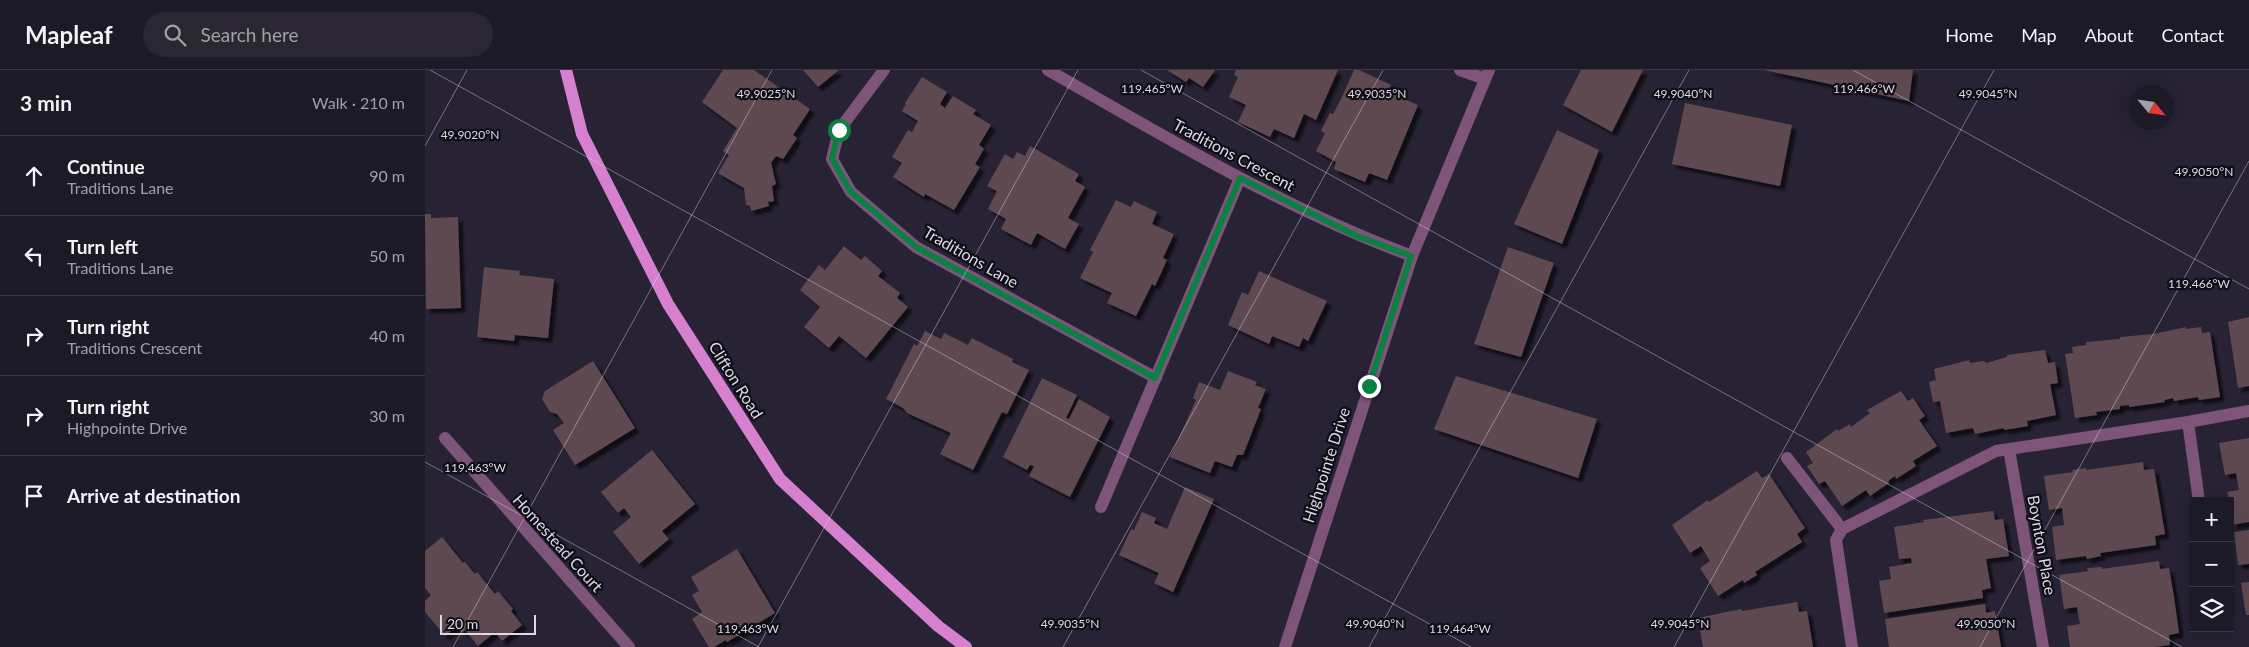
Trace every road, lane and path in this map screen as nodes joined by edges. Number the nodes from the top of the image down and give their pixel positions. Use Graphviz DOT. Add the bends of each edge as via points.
graph roads {
  1 [pos="565,70"];
  2 [pos="884,70"];
  3 [pos="1048,70"];
  4 [pos="1460,70"];
  5 [pos="1487,74"];
  6 [pos="1240,178"];
  7 [pos="1411,256"];
  8 [pos="1155,378"];
  9 [pos="2249,411"];
  10 [pos="2188,422"];
  11 [pos="445,438"];
  12 [pos="2009,449"];
  13 [pos="1787,458"];
  14 [pos="2198,497"];
  15 [pos="1101,507"];
  16 [pos="1842,529"];
  17 [pos="629,647"];
  18 [pos="966,647"];
  19 [pos="1285,647"];
  20 [pos="1852,647"];
  21 [pos="2043,647"];
  1 -- 18 [label="main road, Clifton Road" via="582,134 668,304 779,479 938,626"];
  2 -- 8 [label="street, Traditions Lane" via="839,130 832,159 851,192 916,247"];
  3 -- 6 [label="street, Traditions Crescent"];
  4 -- 5 [label="street"];
  5 -- 7 [label="street, Highpointe Drive"];
  6 -- 7 [label="street, Traditions Crescent" via="1357,236"];
  6 -- 8 [label="street"];
  7 -- 19 [label="street, Highpointe Drive"];
  8 -- 15 [label="street"];
  9 -- 10 [label="street"];
  10 -- 12 [label="street"];
  10 -- 14 [label="street"];
  11 -- 17 [label="street, Homestead Court"];
  12 -- 16 [label="street" via="1996,451"];
  12 -- 21 [label="street, Boynton Place"];
  13 -- 16 [label="street"];
  16 -- 20 [label="street" via="1836,540"];
}
